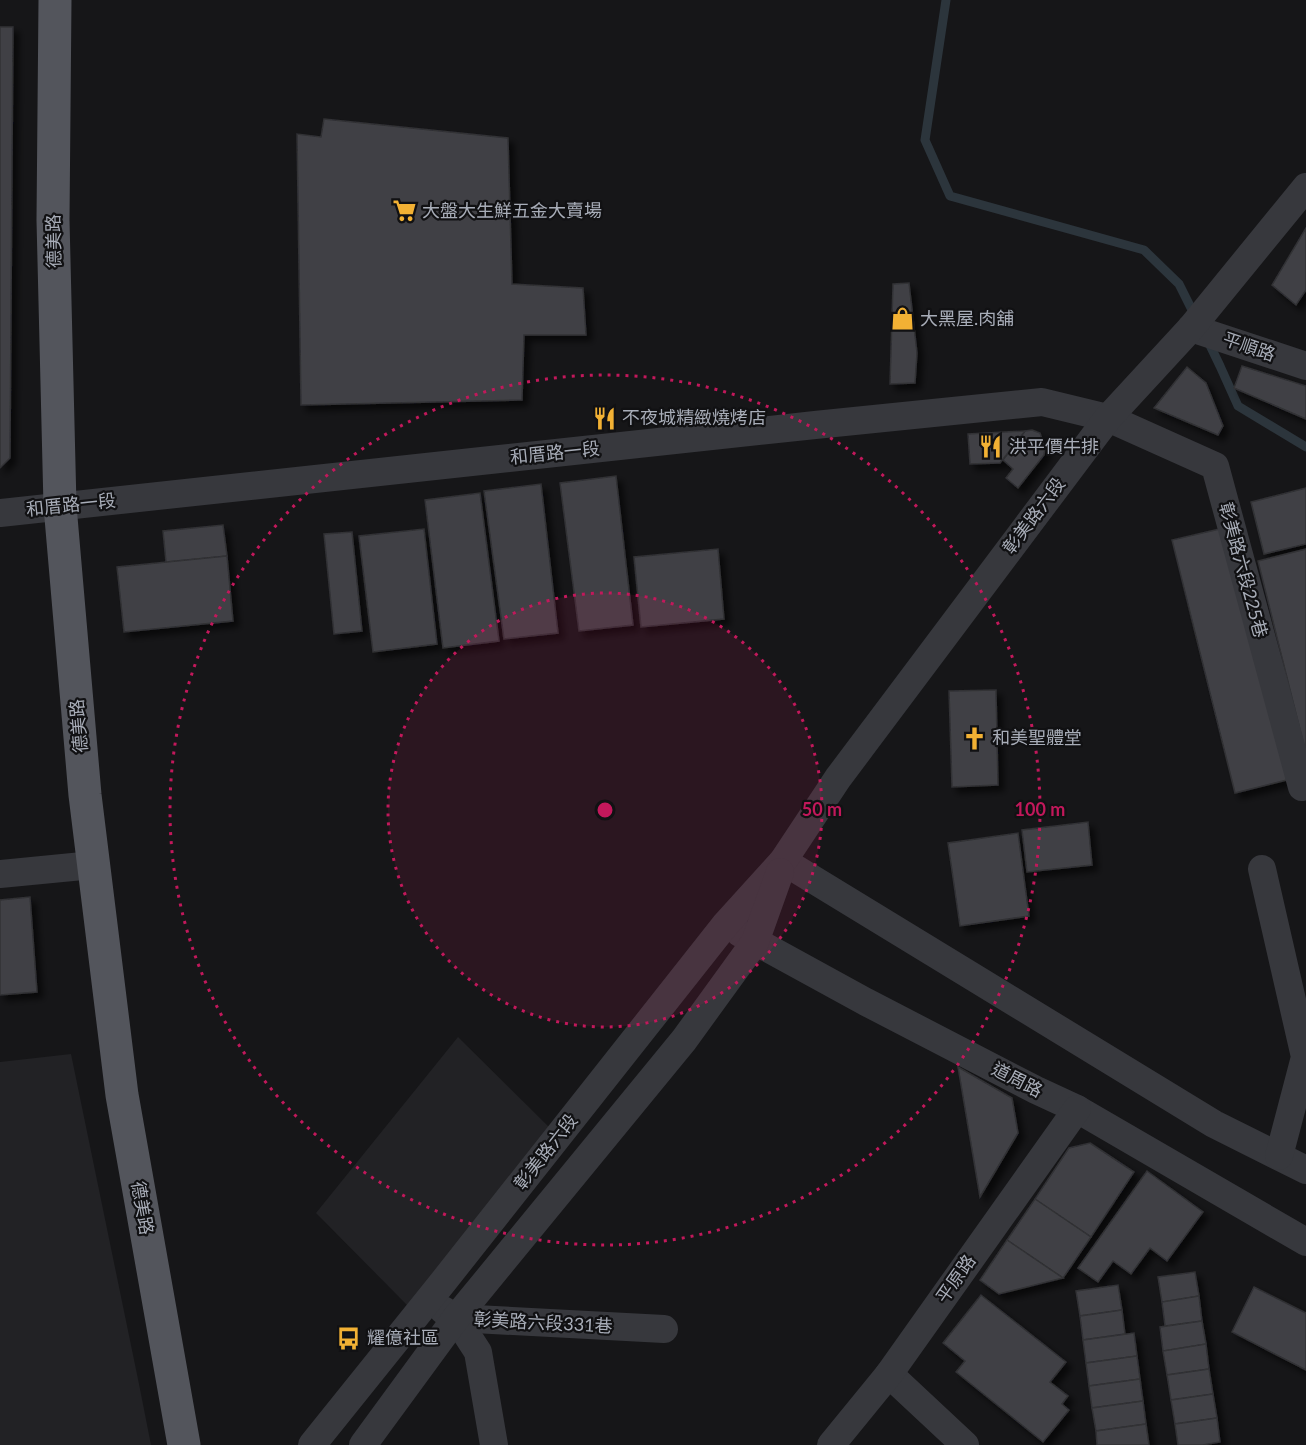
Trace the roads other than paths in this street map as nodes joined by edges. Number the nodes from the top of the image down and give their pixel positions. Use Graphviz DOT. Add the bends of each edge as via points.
graph roads {
  1 [pos="55,0"];
  2 [pos="1306,187"];
  3 [pos="1191,328"];
  4 [pos="1306,366"];
  5 [pos="1108,418"];
  6 [pos="60,506"];
  7 [pos="0,513"];
  8 [pos="1302,787"];
  9 [pos="783,861"];
  10 [pos="93,865"];
  11 [pos="1262,869"];
  12 [pos="0,874"];
  13 [pos="725,925"];
  14 [pos="755,942"];
  15 [pos="1077,1108"];
  16 [pos="1279,1156"];
  17 [pos="1306,1170"];
  18 [pos="1306,1242"];
  19 [pos="427,1301"];
  20 [pos="456,1318"];
  21 [pos="664,1329"];
  22 [pos="889,1374"];
  23 [pos="184,1445"];
  24 [pos="312,1445"];
  25 [pos="363,1445"];
  26 [pos="494,1445"];
  27 [pos="831,1445"];
  28 [pos="965,1445"];
  1 -- 6 [label="main road, 德美路" via="53,220"];
  2 -- 3 [label="street, 彰美路六段"];
  3 -- 4 [label="street, 平順路"];
  3 -- 5 [label="street, 彰美路六段"];
  5 -- 6 [label="street, 和厝路一段" via="1042,402"];
  5 -- 8 [label="street, 彰美路六段225巷" via="1215,466"];
  5 -- 9 [label="street, 彰美路六段" via="838,778"];
  6 -- 7 [label="street, 和厝路一段"];
  6 -- 10 [label="main road, 德美路"];
  9 -- 13 [label="street, 彰美路六段"];
  9 -- 14 [label="street, 彰美路六段"];
  9 -- 16 [label="street" via="1214,1124"];
  10 -- 12 [label="street"];
  10 -- 23 [label="main road, 德美路" via="122,1095"];
  11 -- 16 [label="street" via="1305,1057"];
  13 -- 14 [label="street, 道周路"];
  13 -- 19 [label="street, 彰美路六段"];
  14 -- 15 [label="street, 道周路"];
  14 -- 20 [label="street, 彰美路六段" via="684,1040"];
  15 -- 18 [label="street, 道周路"];
  15 -- 22 [label="street, 平原路"];
  16 -- 17 [label="street"];
  19 -- 20 [label="street, 彰美路六段331巷"];
  19 -- 24 [label="street, 彰美路六段"];
  20 -- 21 [label="street, 彰美路六段331巷"];
  20 -- 25 [label="street, 彰美路六段"];
  20 -- 26 [label="street" via="478,1352"];
  22 -- 27 [label="street, 平原路"];
  22 -- 28 [label="street"];
}
